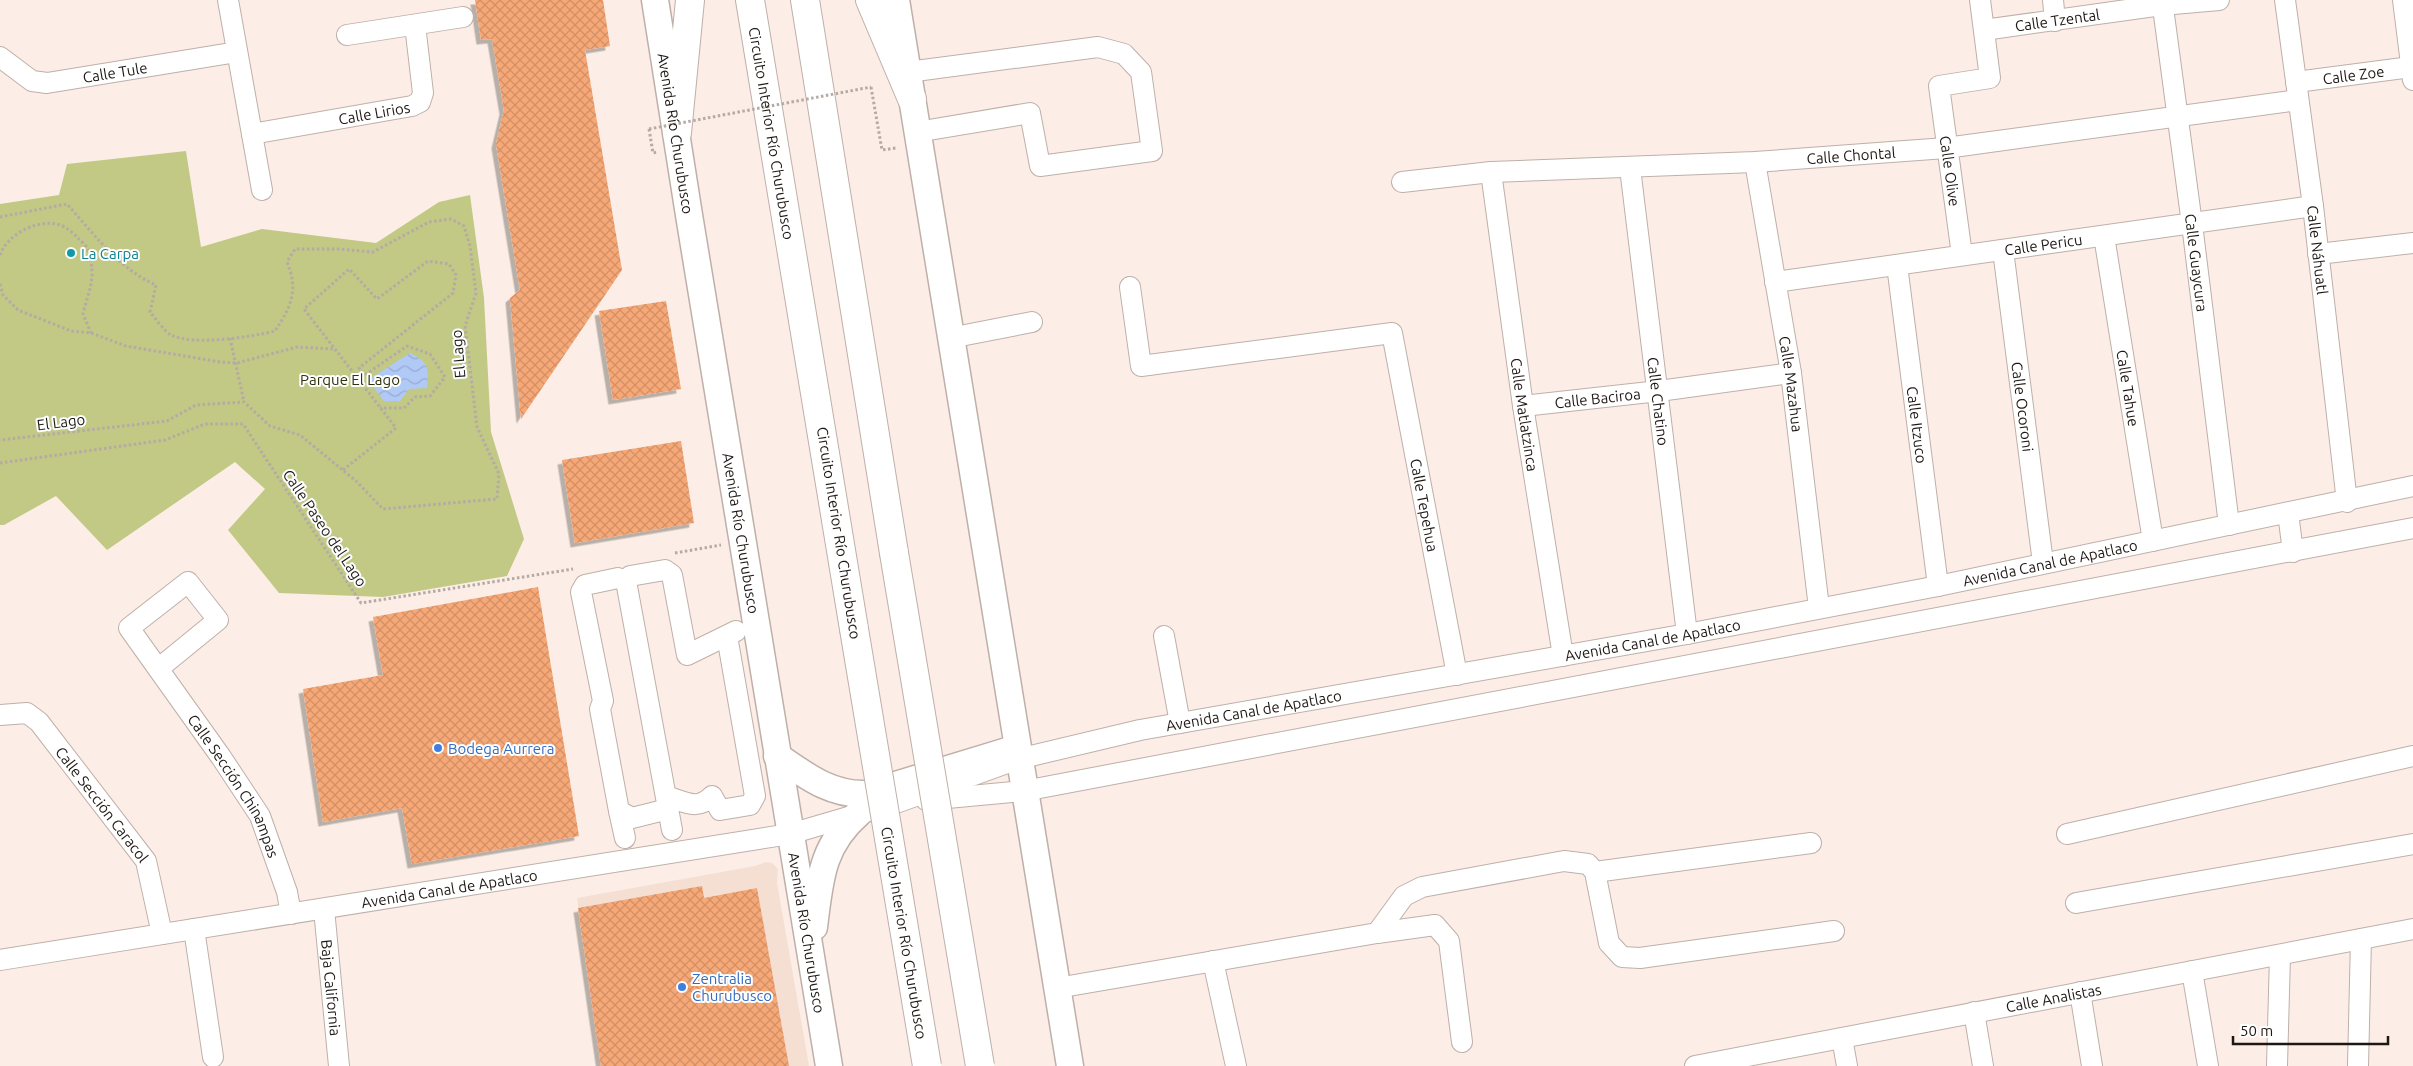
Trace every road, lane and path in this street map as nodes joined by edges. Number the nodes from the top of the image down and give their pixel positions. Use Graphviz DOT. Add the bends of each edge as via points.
graph roads {
  1 [pos="228,0"];
  2 [pos="655,0"];
  3 [pos="690,0"];
  4 [pos="750,0"];
  5 [pos="805,0"];
  6 [pos="870,0"];
  7 [pos="896,0"];
  8 [pos="1980,0"];
  9 [pos="2053,0"];
  10 [pos="2219,0"];
  11 [pos="2285,0"];
  12 [pos="2162,2"];
  13 [pos="2406,2"];
  14 [pos="463,17"];
  15 [pos="2055,21"];
  16 [pos="415,25"];
  17 [pos="1984,30"];
  18 [pos="347,35"];
  19 [pos="237,52"];
  20 [pos="0,57"];
  21 [pos="908,72"];
  22 [pos="2412,74"];
  23 [pos="2297,91"];
  24 [pos="912,99"];
  25 [pos="2177,117"];
  26 [pos="649,129"];
  27 [pos="677,133"];
  28 [pos="252,134"];
  29 [pos="918,138"];
  30 [pos="1946,148"];
  31 [pos="1755,162"];
  32 [pos="1630,168"];
  33 [pos="1490,172"];
  34 [pos="1402,182"];
  35 [pos="262,190"];
  36 [pos="2313,206"];
  37 [pos="0,217"];
  38 [pos="2192,224"];
  39 [pos="2104,236"];
  40 [pos="2413,243"];
  41 [pos="2003,250"];
  42 [pos="2318,254"];
  43 [pos="0,255"];
  44 [pos="1962,255"];
  45 [pos="1897,265"];
  46 [pos="1775,282"];
  47 [pos="0,284"];
  48 [pos="1130,286"];
  49 [pos="1032,322"];
  50 [pos="91,333"];
  51 [pos="230,338"];
  52 [pos="950,338"];
  53 [pos="335,350"];
  54 [pos="236,363"];
  55 [pos="1790,373"];
  56 [pos="1659,391"];
  57 [pos="244,402"];
  58 [pos="1523,406"];
  59 [pos="380,408"];
  60 [pos="0,440"];
  61 [pos="0,463"];
  62 [pos="342,470"];
  63 [pos="2413,486"];
  64 [pos="2347,502"];
  65 [pos="2288,513"];
  66 [pos="2229,525"];
  67 [pos="2413,528"];
  68 [pos="2153,541"];
  69 [pos="743,542"];
  70 [pos="2293,552"];
  71 [pos="674,553"];
  72 [pos="2043,562"];
  73 [pos="577,569"];
  74 [pos="626,581"];
  75 [pos="1938,586"];
  76 [pos="1819,608"];
  77 [pos="1687,634"];
  78 [pos="1164,636"];
  79 [pos="1563,656"];
  80 [pos="158,669"];
  81 [pos="1457,675"];
  82 [pos="0,715"];
  83 [pos="1180,723"];
  84 [pos="1018,754"];
  85 [pos="777,756"];
  86 [pos="2413,756"];
  87 [pos="1024,791"];
  88 [pos="667,802"];
  89 [pos="896,803"];
  90 [pos="619,811"];
  91 [pos="859,813"];
  92 [pos="672,830"];
  93 [pos="790,834"];
  94 [pos="2067,834"];
  95 [pos="625,838"];
  96 [pos="1811,843"];
  97 [pos="2413,844"];
  98 [pos="1595,872"];
  99 [pos="2076,903"];
  100 [pos="324,909"];
  101 [pos="291,914"];
  102 [pos="194,929"];
  103 [pos="2413,929"];
  104 [pos="1834,931"];
  105 [pos="1377,933"];
  106 [pos="162,934"];
  107 [pos="2361,938"];
  108 [pos="2280,955"];
  109 [pos="811,956"];
  110 [pos="0,960"];
  111 [pos="1213,961"];
  112 [pos="2192,971"];
  113 [pos="1057,988"];
  114 [pos="2080,992"];
  115 [pos="1974,1012"];
  116 [pos="1842,1038"];
  117 [pos="1462,1042"];
  118 [pos="212,1057"];
  119 [pos="1724,1063"];
  120 [pos="335,1066"];
  121 [pos="339,1066"];
  122 [pos="829,1066"];
  123 [pos="927,1066"];
  124 [pos="980,1066"];
  125 [pos="1070,1066"];
  126 [pos="1236,1066"];
  127 [pos="1695,1066"];
  128 [pos="1847,1066"];
  129 [pos="1983,1066"];
  130 [pos="2092,1066"];
  131 [pos="2208,1066"];
  132 [pos="2277,1066"];
  133 [pos="2358,1066"];
  1 -- 19 [label="street"];
  2 -- 27 [label="main road, Avenida Río Churubusco"];
  3 -- 27 [label="highway"];
  4 -- 123 [label="highway, Circuito Interior Río Churubusco, bridge"];
  5 -- 124 [label="highway, bridge"];
  6 -- 24 [label="highway"];
  7 -- 21 [label="main road"];
  8 -- 17 [label="street"];
  9 -- 15 [label="street"];
  10 -- 12 [label="street, Calle Tzental"];
  11 -- 23 [label="street, Calle Náhuatl"];
  12 -- 15 [label="street, Calle Tzental"];
  12 -- 25 [label="street, Calle Guaycura"];
  13 -- 22 [label="street"];
  14 -- 16 [label="street"];
  15 -- 17 [label="street, Calle Tzental"];
  16 -- 18 [label="street"];
  16 -- 28 [label="street, Calle Lirios" via="422,93 420,102"];
  17 -- 30 [label="street, Calle Olive" via="1990,78 1939,86"];
  19 -- 20 [label="street, Calle Tule" via="47,83 32,81"];
  19 -- 28 [label="street"];
  21 -- 24 [label="main road"];
  21 -- 29 [label="street" via="1098,47 1124,54 1141,72 1152,151 1040,166 1030,113"];
  22 -- 23 [label="street, Calle Zoe"];
  23 -- 25 [label="street, Calle Chontal"];
  23 -- 36 [label="street, Calle Náhuatl"];
  24 -- 29 [label="main road"];
  25 -- 30 [label="street, Calle Chontal"];
  25 -- 38 [label="street, Calle Guaycura"];
  26 -- 29 [label="path, bridge" via="871,87 882,150"];
  27 -- 69 [label="main road, Avenida Río Churubusco"];
  28 -- 35 [label="street"];
  29 -- 52 [label="main road"];
  30 -- 31 [label="street, Calle Chontal"];
  30 -- 44 [label="street, Calle Olive"];
  31 -- 32 [label="street, Calle Chontal"];
  31 -- 46 [label="street, Calle Mazahua"];
  32 -- 33 [label="street, Calle Chontal"];
  32 -- 56 [label="street, Calle Chatino"];
  33 -- 34 [label="street, Calle Chontal"];
  33 -- 58 [label="street, Calle Matlatzinca"];
  36 -- 38 [label="street, Calle Pericu"];
  36 -- 42 [label="street, Calle Náhuatl"];
  37 -- 51 [label="path, El Lago" via="67,204 121,263 138,277 156,285 150,312 170,335 194,339"];
  38 -- 39 [label="street, Calle Pericu"];
  38 -- 66 [label="street, Calle Guaycura"];
  39 -- 41 [label="street, Calle Pericu"];
  39 -- 68 [label="street, Calle Tahue"];
  40 -- 42 [label="street"];
  41 -- 44 [label="street, Calle Pericu"];
  41 -- 72 [label="street, Calle Ocoroni"];
  42 -- 64 [label="street, Calle Náhuatl"];
  43 -- 50 [label="path" via="12,238 33,225 62,226 74,235 88,248 92,267 93,283 83,314"];
  44 -- 45 [label="street, Calle Pericu"];
  45 -- 46 [label="street, Calle Pericu"];
  45 -- 75 [label="street, Calle Itzuco"];
  46 -- 55 [label="street, Calle Mazahua"];
  47 -- 50 [label="path" via="3,295 18,310 71,331"];
  48 -- 81 [label="street, Calle Tepehua" via="1142,366 1392,333"];
  49 -- 52 [label="street"];
  50 -- 54 [label="path" via="126,346"];
  51 -- 54 [label="path"];
  51 -- 62 [label="path, El Lago" via="248,338 275,331 289,309 294,278 287,262 295,248 373,252 430,222 451,219 464,226 476,293 465,326 477,427 499,474 497,499 383,509"];
  52 -- 84 [label="main road"];
  53 -- 54 [label="path" via="296,347"];
  53 -- 59 [label="path"];
  53 -- 59 [label="path" via="304,310 349,269 377,299 428,261 449,264 456,275 454,293 359,368 365,375 407,346 430,354 445,377 430,396 415,397 404,408"];
  54 -- 57 [label="path"];
  55 -- 56 [label="street, Calle Baciroa"];
  55 -- 76 [label="street, Calle Mazahua"];
  56 -- 58 [label="street, Calle Baciroa"];
  56 -- 77 [label="street, Calle Chatino"];
  57 -- 60 [label="path, El Lago" via="196,405 166,421"];
  57 -- 62 [label="path, El Lago" via="270,426 300,435"];
  58 -- 79 [label="street, Calle Matlatzinca"];
  59 -- 62 [label="path" via="396,428"];
  61 -- 73 [label="path, Calle Paseo del Lago" via="165,440 205,424 242,424 361,603"];
  63 -- 64 [label="street, Avenida Canal de Apatlaco"];
  64 -- 65 [label="street, Avenida Canal de Apatlaco"];
  65 -- 66 [label="street, Avenida Canal de Apatlaco"];
  65 -- 70 [label="street"];
  66 -- 68 [label="street, Avenida Canal de Apatlaco"];
  67 -- 70 [label="street, Avenida Canal de Apatlaco"];
  68 -- 72 [label="street, Avenida Canal de Apatlaco"];
  69 -- 71 [label="path"];
  69 -- 85 [label="main road, Avenida Río Churubusco"];
  70 -- 87 [label="street, Avenida Canal de Apatlaco"];
  72 -- 75 [label="street, Avenida Canal de Apatlaco"];
  74 -- 88 [label="street"];
  74 -- 88 [label="street" via="630,576 665,570 672,575 687,655 731,633 755,796 750,805 720,810 712,796 704,804 696,806"];
  74 -- 90 [label="street" via="618,578 586,585 581,592 603,701 600,709"];
  75 -- 76 [label="street, Avenida Canal de Apatlaco"];
  76 -- 77 [label="street, Avenida Canal de Apatlaco"];
  77 -- 79 [label="street, Avenida Canal de Apatlaco"];
  78 -- 83 [label="street"];
  79 -- 81 [label="street, Avenida Canal de Apatlaco"];
  80 -- 101 [label="street, Calle Sección Chinampas" via="260,816 287,892"];
  81 -- 83 [label="street, Avenida Canal de Apatlaco"];
  82 -- 106 [label="street, Calle Sección Caracol" via="27,713 39,722 146,861"];
  83 -- 84 [label="street, Avenida Canal de Apatlaco"];
  84 -- 85 [label="main road" via="866,794 826,787"];
  84 -- 87 [label="main road"];
  84 -- 89 [label="street, Avenida Canal de Apatlaco"];
  85 -- 93 [label="main road, Avenida Río Churubusco"];
  86 -- 94 [label="street"];
  87 -- 89 [label="street, Avenida Canal de Apatlaco"];
  87 -- 113 [label="main road"];
  88 -- 90 [label="street" via="632,818"];
  88 -- 92 [label="street"];
  89 -- 91 [label="street, Avenida Canal de Apatlaco"];
  90 -- 95 [label="street"];
  91 -- 93 [label="street, Avenida Canal de Apatlaco"];
  91 -- 109 [label="main road" via="843,828 828,853 820,882"];
  93 -- 100 [label="street, Avenida Canal de Apatlaco"];
  93 -- 109 [label="main road, Avenida Río Churubusco"];
  96 -- 98 [label="street"];
  97 -- 99 [label="street"];
  98 -- 104 [label="street" via="1608,943 1622,956 1640,958"];
  98 -- 105 [label="street" via="1588,864 1564,861 1422,887 1404,896"];
  100 -- 101 [label="street, Avenida Canal de Apatlaco"];
  100 -- 121 [label="street, Baja California"];
  101 -- 102 [label="street, Avenida Canal de Apatlaco"];
  102 -- 106 [label="street, Avenida Canal de Apatlaco"];
  102 -- 118 [label="street"];
  103 -- 107 [label="street, Calle Analistas"];
  105 -- 111 [label="street"];
  105 -- 117 [label="street" via="1435,925 1450,941"];
  106 -- 110 [label="street, Avenida Canal de Apatlaco"];
  107 -- 108 [label="street, Calle Analistas"];
  107 -- 133 [label="street"];
  108 -- 112 [label="street, Calle Analistas"];
  108 -- 132 [label="street"];
  109 -- 122 [label="main road, Avenida Río Churubusco"];
  111 -- 113 [label="street"];
  111 -- 126 [label="street"];
  112 -- 114 [label="street, Calle Analistas"];
  112 -- 131 [label="street"];
  113 -- 125 [label="main road"];
  114 -- 115 [label="street, Calle Analistas"];
  114 -- 130 [label="street"];
  115 -- 116 [label="street, Calle Analistas"];
  115 -- 129 [label="street"];
  116 -- 119 [label="street, Calle Analistas"];
  116 -- 128 [label="street"];
  119 -- 127 [label="street, Calle Analistas"];
  120 -- 121 [label="street"];
}
